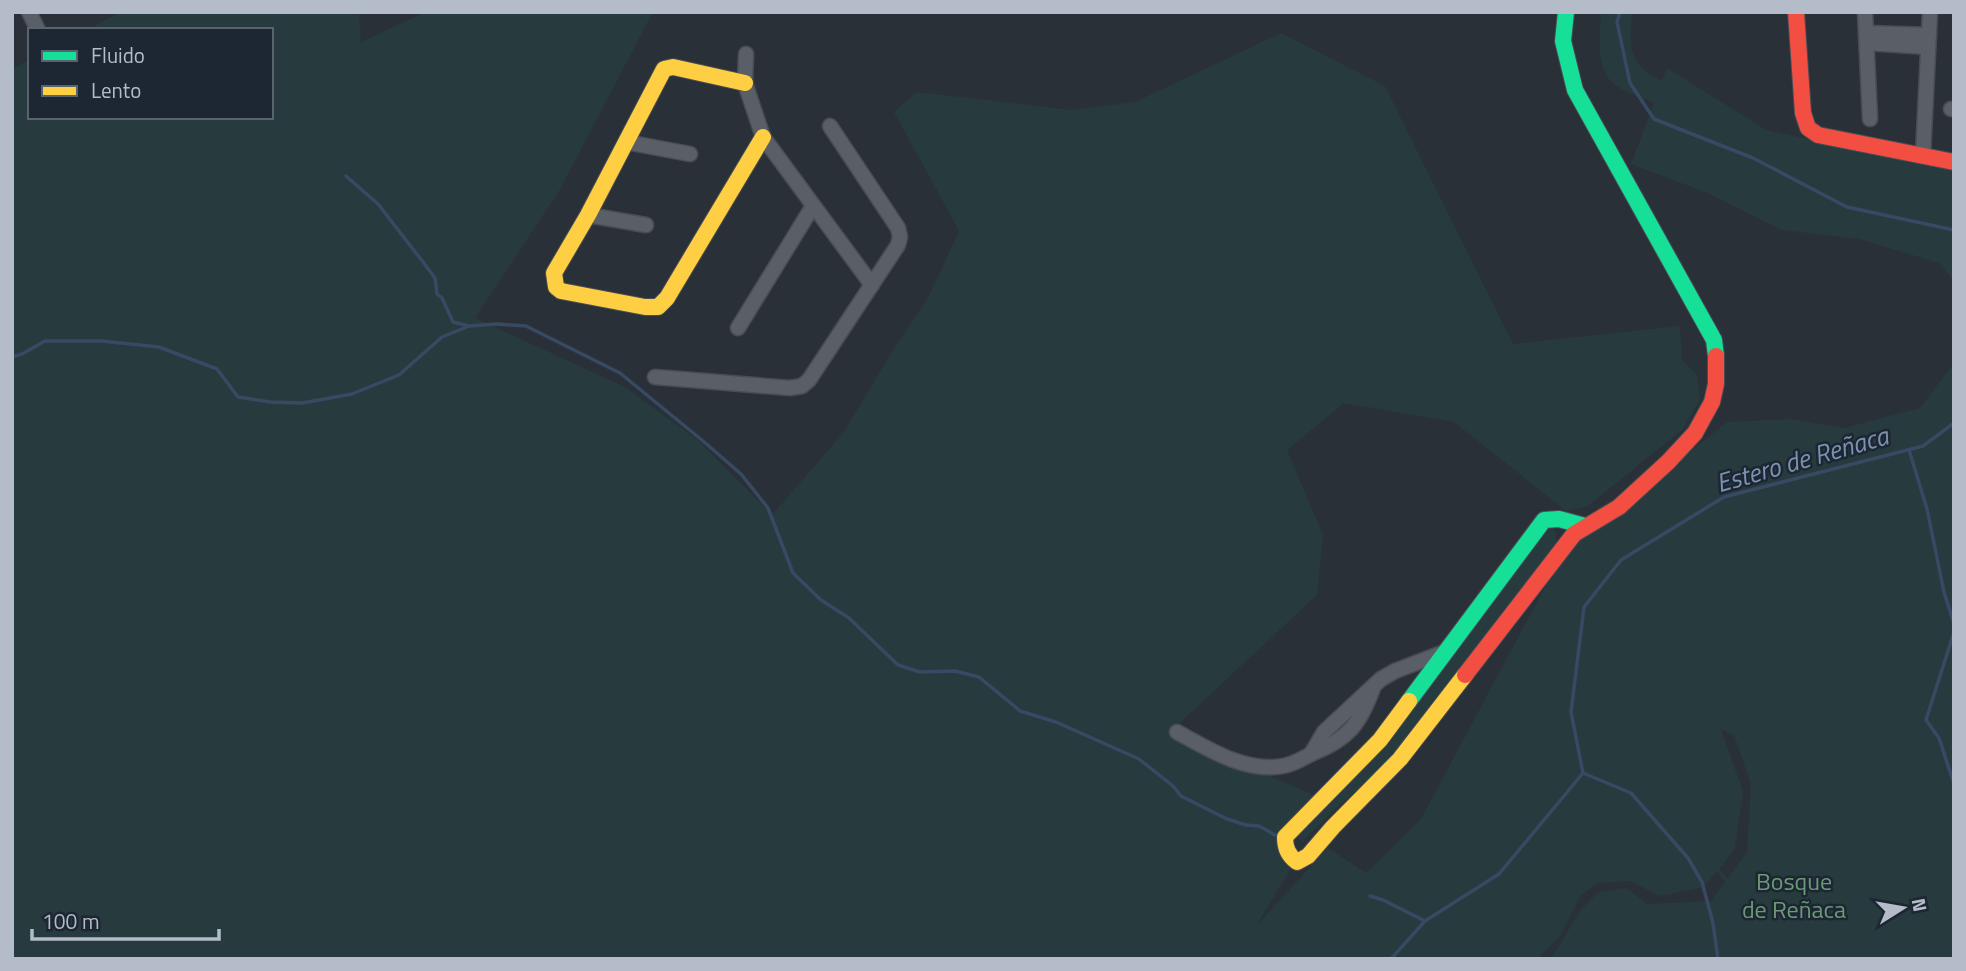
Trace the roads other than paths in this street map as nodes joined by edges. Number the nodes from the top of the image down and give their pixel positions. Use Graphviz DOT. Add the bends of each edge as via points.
graph roads {
  1 [pos="29,12"];
  2 [pos="1566,12"];
  3 [pos="1796,12"];
  4 [pos="1866,12"];
  5 [pos="1930,12"];
  6 [pos="37,28"];
  7 [pos="1866,38"];
  8 [pos="1929,41"];
  9 [pos="746,54"];
  10 [pos="745,82"];
  11 [pos="1870,119"];
  12 [pos="830,126"];
  13 [pos="763,137"];
  14 [pos="626,142"];
  15 [pos="690,154"];
  16 [pos="1923,155"];
  17 [pos="1954,162"];
  18 [pos="813,206"];
  19 [pos="588,215"];
  20 [pos="646,225"];
  21 [pos="872,285"];
  22 [pos="738,328"];
  23 [pos="654,377"];
  24 [pos="1556,518"];
  25 [pos="1585,526"];
  26 [pos="1563,547"];
  27 [pos="1443,653"];
  28 [pos="1406,666"];
  29 [pos="1415,693"];
  30 [pos="1177,732"];
  1 -- 6 [label="street"];
  2 -- 25 [label="street" via="1564,45 1575,90 1714,340 1717,356 1713,402 1688,444 1606,516"];
  3 -- 16 [label="street" via="1808,128 1818,135"];
  4 -- 7 [label="street"];
  5 -- 8 [label="street"];
  7 -- 8 [label="street"];
  7 -- 11 [label="street"];
  8 -- 16 [label="street"];
  9 -- 10 [label="street"];
  10 -- 13 [label="street"];
  10 -- 14 [label="street" via="667,68"];
  12 -- 21 [label="street" via="900,232 900,241"];
  13 -- 18 [label="street"];
  13 -- 19 [label="street" via="658,307 556,287 554,274"];
  14 -- 15 [label="street"];
  14 -- 19 [label="street"];
  16 -- 17 [label="street"];
  18 -- 21 [label="street"];
  18 -- 22 [label="street"];
  19 -- 20 [label="street"];
  21 -- 23 [label="street" via="802,386"];
  24 -- 25 [label="street"];
  24 -- 26 [label="street"];
  24 -- 27 [label="street" via="1545,520"];
  25 -- 26 [label="street"];
  26 -- 29 [label="street" via="1400,759 1308,856 1297,862 1289,857 1285,837 1380,740"];
  27 -- 28 [label="street"];
  27 -- 29 [label="street"];
  28 -- 29 [label="street"];
  28 -- 30 [label="street" via="1388,674 1338,717 1311,754 1283,766 1246,765"];
}
